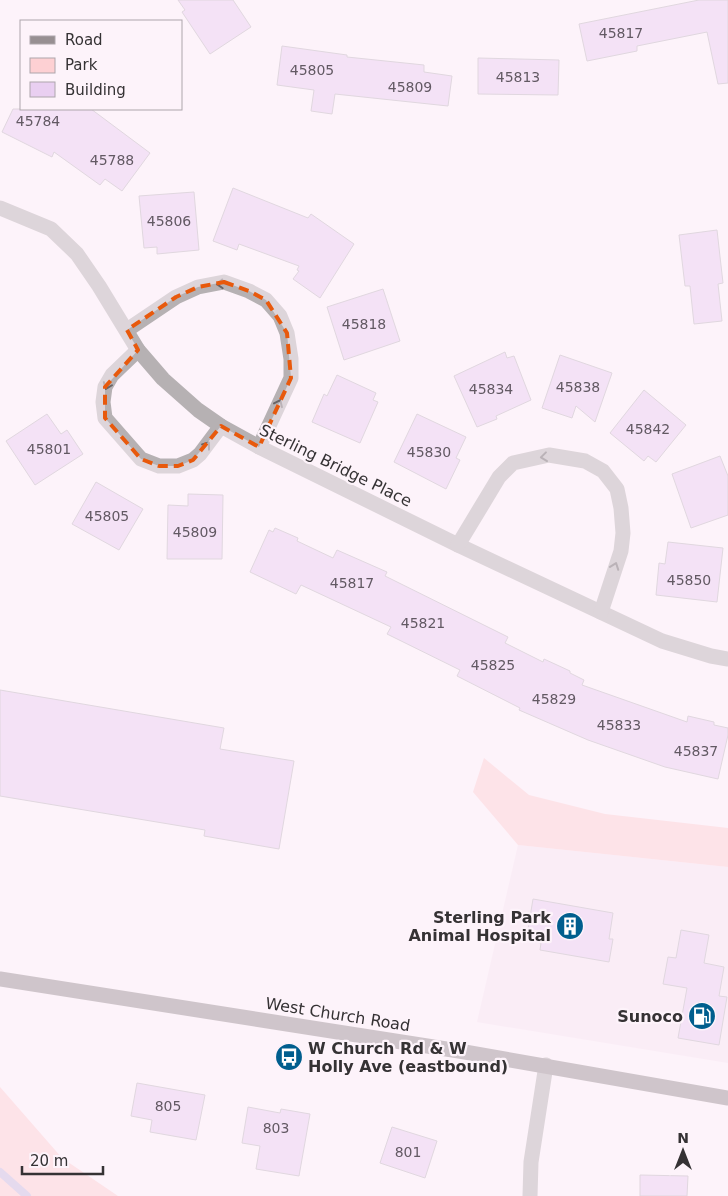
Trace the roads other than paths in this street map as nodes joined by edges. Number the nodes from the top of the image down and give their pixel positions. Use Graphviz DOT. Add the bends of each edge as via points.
graph roads {
  1 [pos="0,208"];
  2 [pos="127,330"];
  3 [pos="138,350"];
  4 [pos="221,426"];
  5 [pos="259,447"];
  6 [pos="458,545"];
  7 [pos="601,612"];
  8 [pos="728,659"];
  9 [pos="0,979"];
  10 [pos="546,1065"];
  11 [pos="728,1098"];
  12 [pos="530,1196"];
  1 -- 2 [label="street, Sterling Bridge Place" via="51,229 77,254"];
  2 -- 3 [label="street, Sterling Bridge Place"];
  5 -- 2 [label="street, one-way" via="291,378 288,333 280,316 266,300 224,282 198,287 176,297"];
  3 -- 4 [label="street, Sterling Bridge Place" via="162,379"];
  3 -- 4 [label="street, one-way" via="112,375 102,402 105,418 141,459 159,466 178,466 193,460"];
  4 -- 5 [label="street, Sterling Bridge Place"];
  5 -- 6 [label="street, Sterling Bridge Place"];
  6 -- 7 [label="street, Sterling Bridge Place"];
  7 -- 6 [label="street, one-way" via="621,551 622,508 617,489 602,471 585,461 549,455 513,463 499,477"];
  7 -- 8 [label="street, Sterling Bridge Place" via="662,641"];
  9 -- 10 [label="main road, West Church Road"];
  10 -- 11 [label="main road, West Church Road"];
  10 -- 12 [label="street" via="531,1162"];
}
